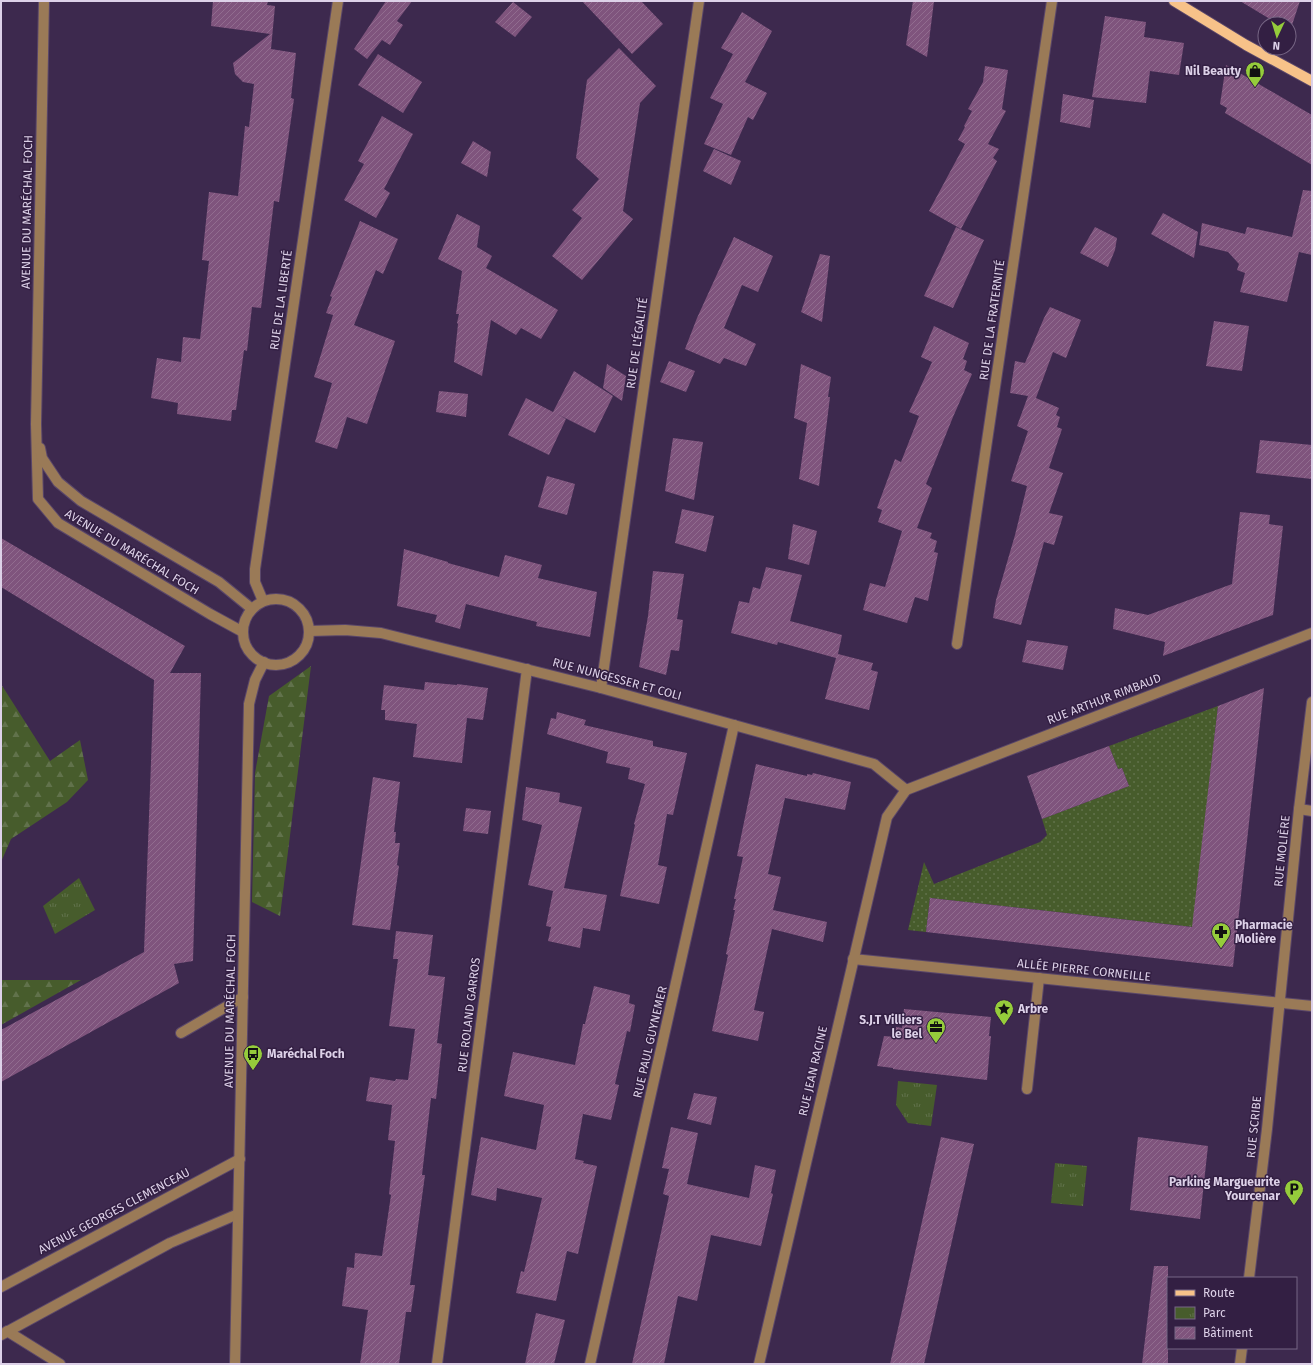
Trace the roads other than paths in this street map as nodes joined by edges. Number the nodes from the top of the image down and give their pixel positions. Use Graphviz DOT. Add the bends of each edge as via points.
graph roads {
  1 [pos="44,1"];
  2 [pos="338,1"];
  3 [pos="699,1"];
  4 [pos="1052,1"];
  5 [pos="1174,1"];
  6 [pos="1312,81"];
  7 [pos="36,424"];
  8 [pos="263,601"];
  9 [pos="252,609"];
  10 [pos="309,631"];
  11 [pos="243,632"];
  12 [pos="1312,633"];
  13 [pos="958,644"];
  14 [pos="264,662"];
  15 [pos="527,669"];
  16 [pos="601,688"];
  17 [pos="1312,702"];
  18 [pos="734,725"];
  19 [pos="906,790"];
  20 [pos="1299,809"];
  21 [pos="1312,811"];
  22 [pos="853,959"];
  23 [pos="1039,978"];
  24 [pos="243,997"];
  25 [pos="1279,1003"];
  26 [pos="1312,1006"];
  27 [pos="181,1033"];
  28 [pos="1027,1089"];
  29 [pos="240,1159"];
  30 [pos="238,1214"];
  31 [pos="1249,1277"];
  32 [pos="1,1287"];
  33 [pos="4,1333"];
  34 [pos="1242,1349"];
  35 [pos="60,1364"];
  36 [pos="236,1364"];
  37 [pos="437,1364"];
  38 [pos="590,1364"];
  39 [pos="758,1364"];
  40 [pos="1240,1364"];
  1 -- 7 [label="street, AVENUE DU MARÉCHAL FOCH"];
  2 -- 8 [label="street, RUE DE LA LIBERTÉ" via="254,569 255,582"];
  3 -- 16 [label="street, RUE DE L'ÉGALITÉ"];
  4 -- 13 [label="street, RUE DE LA FRATERNITÉ"];
  5 -- 6 [label="main road"];
  7 -- 9 [label="street, AVENUE DU MARÉCHAL FOCH" via="42,458 58,482 81,501 219,582"];
  7 -- 11 [label="street, AVENUE DU MARÉCHAL FOCH" via="38,499 58,523"];
  8 -- 9 [label="street"];
  8 -- 10 [label="street" via="288,601 299,608 306,619"];
  9 -- 11 [label="street" via="245,619"];
  10 -- 14 [label="street" via="306,644 299,655 289,662 276,665"];
  10 -- 15 [label="street, RUE NUNGESSER ET COLI" via="381,632"];
  11 -- 14 [label="street" via="245,645 253,655"];
  12 -- 19 [label="street, RUE ARTHUR RIMBAUD"];
  14 -- 24 [label="street, AVENUE DU MARÉCHAL FOCH" via="255,680 249,704"];
  15 -- 16 [label="street, RUE NUNGESSER ET COLI"];
  15 -- 37 [label="street, RUE ROLAND GARROS"];
  16 -- 18 [label="street, RUE NUNGESSER ET COLI"];
  17 -- 20 [label="street, RUE MOLIÈRE"];
  18 -- 19 [label="street, RUE NUNGESSER ET COLI" via="874,764"];
  18 -- 38 [label="street, RUE PAUL GUYNEMER"];
  19 -- 22 [label="street, RUE JEAN RACINE" via="887,817"];
  20 -- 21 [label="street"];
  20 -- 25 [label="street, RUE MOLIÈRE"];
  22 -- 23 [label="street, ALLÉE PIERRE CORNEILLE"];
  22 -- 39 [label="street, RUE JEAN RACINE"];
  23 -- 25 [label="street, ALLÉE PIERRE CORNEILLE"];
  23 -- 28 [label="street"];
  24 -- 27 [label="street"];
  24 -- 29 [label="street, AVENUE DU MARÉCHAL FOCH"];
  25 -- 26 [label="street, ALLÉE PIERRE CORNEILLE"];
  25 -- 31 [label="street, RUE SCRIBE"];
  29 -- 30 [label="street, AVENUE DU MARÉCHAL FOCH"];
  29 -- 32 [label="street, AVENUE GEORGES CLEMENCEAU"];
  30 -- 33 [label="street" via="170,1243"];
  30 -- 36 [label="street, AVENUE DU MARÉCHAL FOCH"];
  33 -- 35 [label="street"];
  34 -- 40 [label="street"];
}
